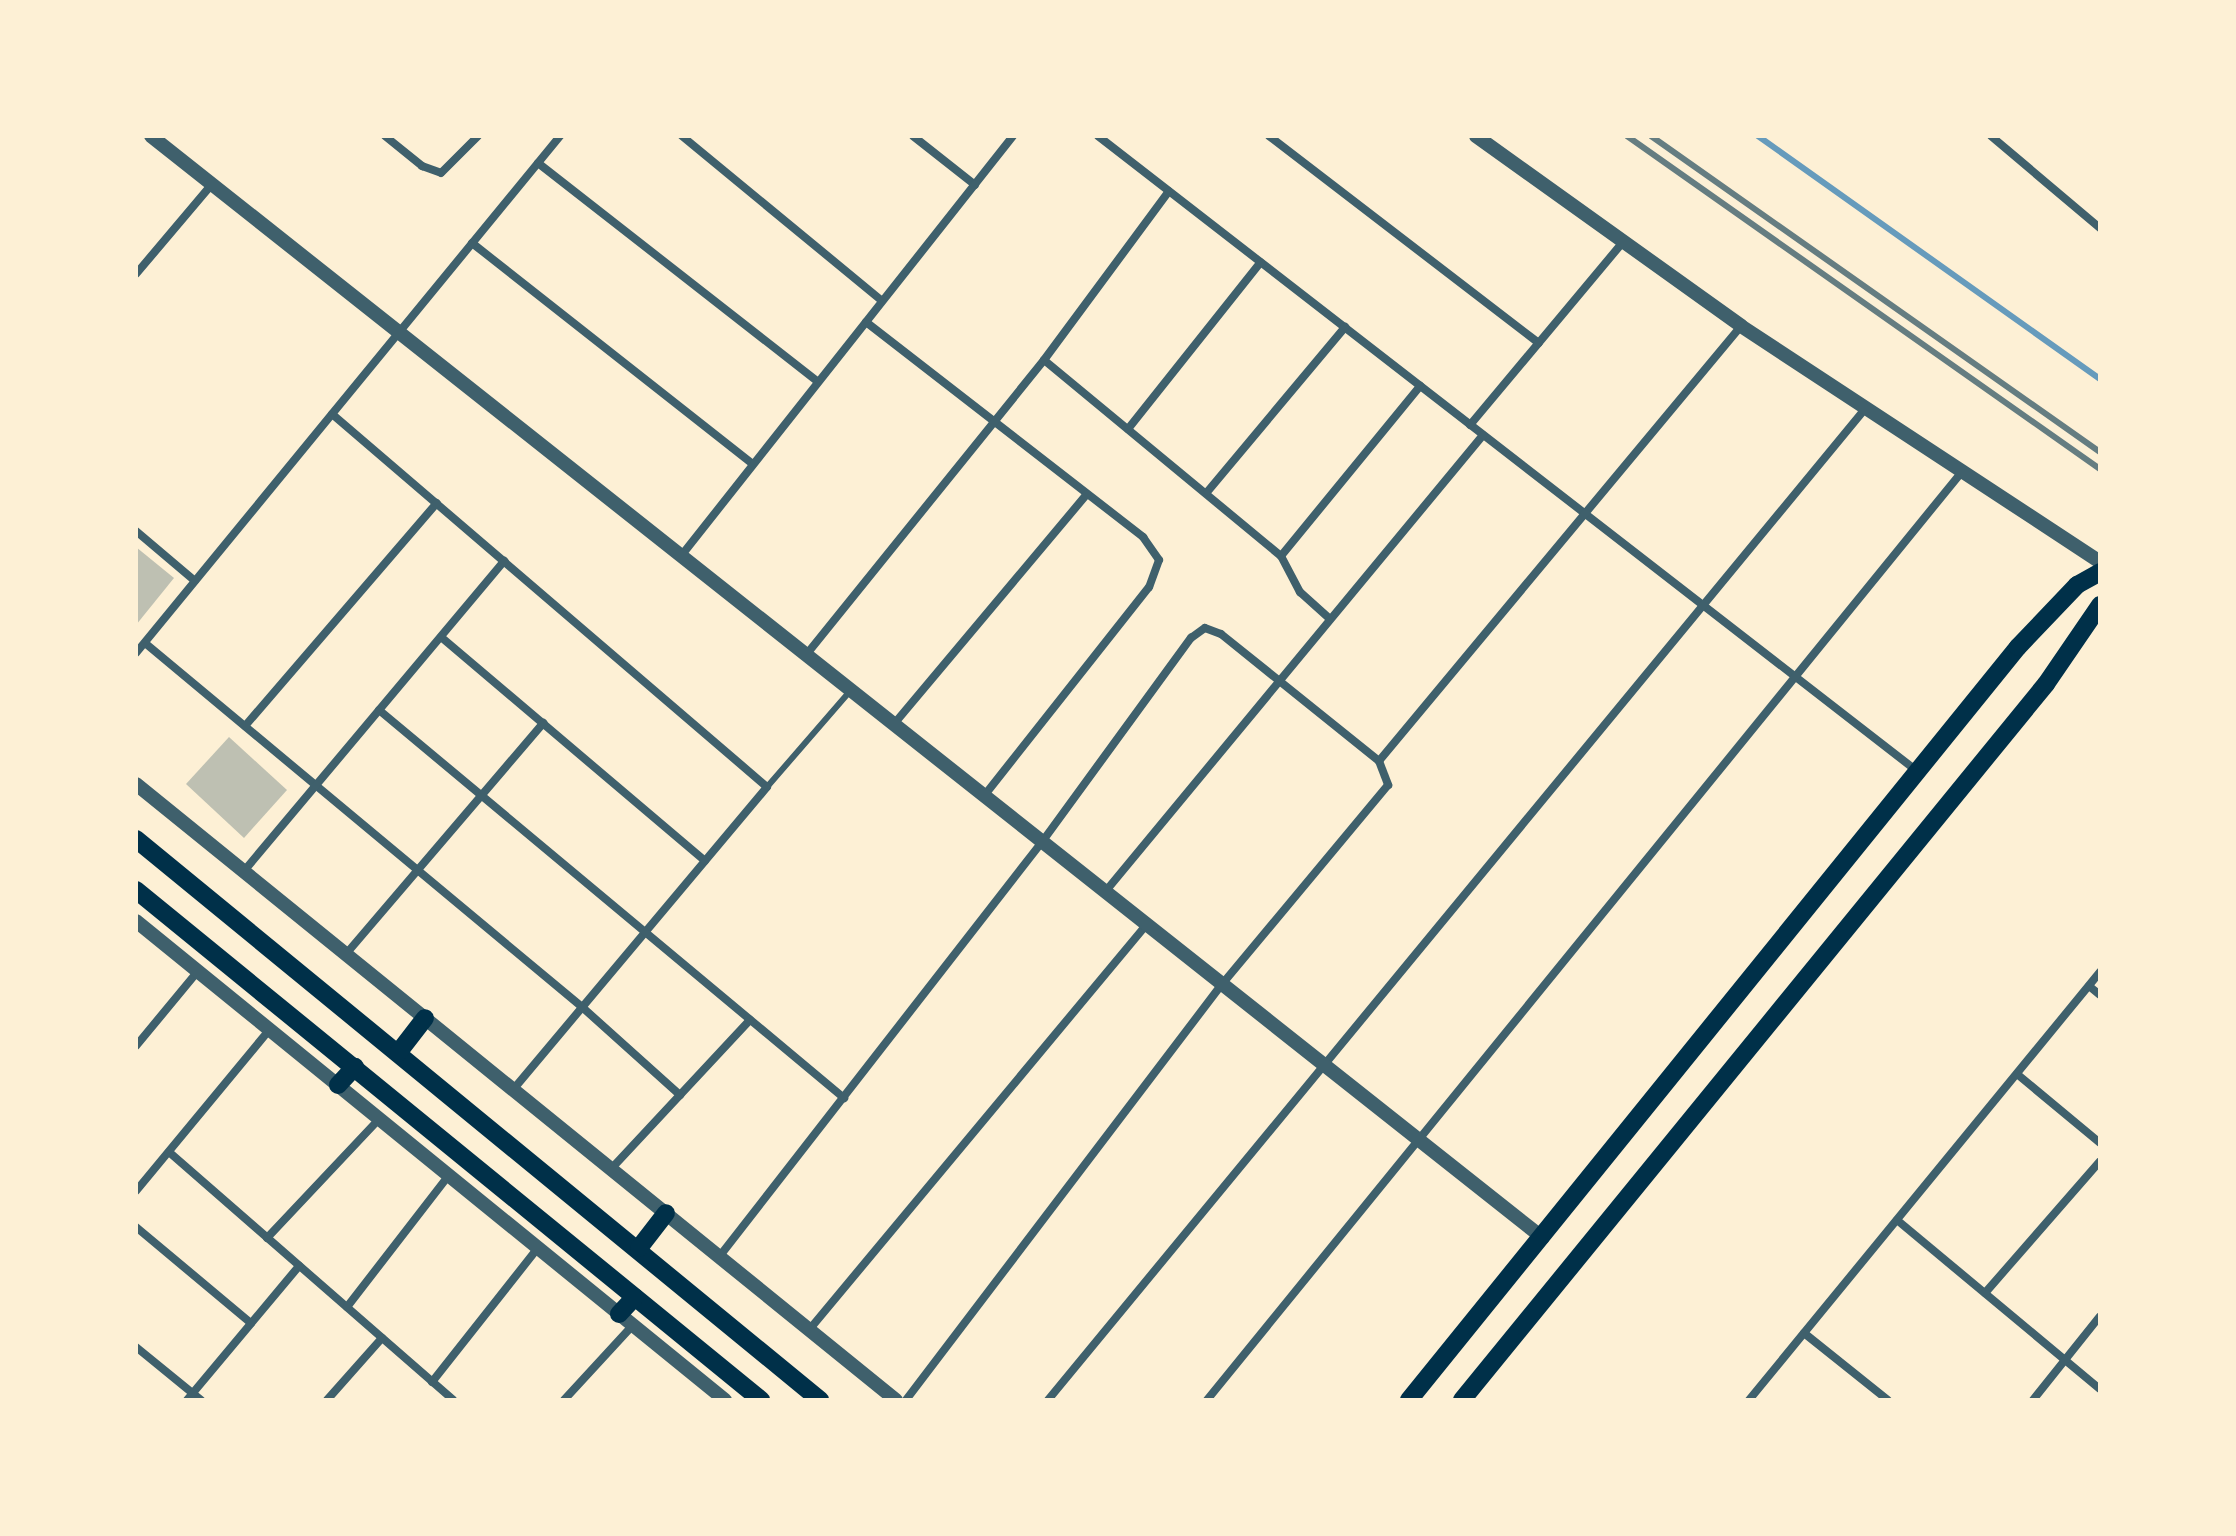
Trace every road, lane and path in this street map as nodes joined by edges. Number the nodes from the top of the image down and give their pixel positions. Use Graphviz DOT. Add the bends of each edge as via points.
graph roads {
  1 [pos="151,136"];
  2 [pos="385,136"];
  3 [pos="478,136"];
  4 [pos="560,136"];
  5 [pos="682,136"];
  6 [pos="913,136"];
  7 [pos="1013,136"];
  8 [pos="1098,136"];
  9 [pos="1269,136"];
  10 [pos="1476,136"];
  11 [pos="1991,136"];
  12 [pos="538,163"];
  13 [pos="212,184"];
  14 [pos="975,185"];
  15 [pos="1169,191"];
  16 [pos="2100,228"];
  17 [pos="1625,241"];
  18 [pos="472,243"];
  19 [pos="1261,262"];
  20 [pos="136,274"];
  21 [pos="882,301"];
  22 [pos="866,322"];
  23 [pos="1741,326"];
  24 [pos="1345,327"];
  25 [pos="399,332"];
  26 [pos="1539,343"];
  27 [pos="1044,360"];
  28 [pos="818,382"];
  29 [pos="1420,386"];
  30 [pos="1865,409"];
  31 [pos="332,414"];
  32 [pos="995,422"];
  33 [pos="1470,425"];
  34 [pos="1128,429"];
  35 [pos="1483,435"];
  36 [pos="753,464"];
  37 [pos="1960,474"];
  38 [pos="1208,491"];
  39 [pos="1087,494"];
  40 [pos="437,503"];
  41 [pos="1587,515"];
  42 [pos="136,531"];
  43 [pos="681,556"];
  44 [pos="1281,556"];
  45 [pos="504,561"];
  46 [pos="2100,562"];
  47 [pos="2100,572"];
  48 [pos="195,581"];
  49 [pos="1702,604"];
  50 [pos="2100,605"];
  51 [pos="1330,619"];
  52 [pos="441,637"];
  53 [pos="145,643"];
  54 [pos="136,653"];
  55 [pos="806,655"];
  56 [pos="1794,675"];
  57 [pos="1277,682"];
  58 [pos="851,690"];
  59 [pos="379,710"];
  60 [pos="543,723"];
  61 [pos="894,724"];
  62 [pos="245,726"];
  63 [pos="1379,761"];
  64 [pos="1917,771"];
  65 [pos="136,784"];
  66 [pos="316,786"];
  67 [pos="767,787"];
  68 [pos="482,796"];
  69 [pos="984,796"];
  70 [pos="136,839"];
  71 [pos="1042,842"];
  72 [pos="705,861"];
  73 [pos="418,870"];
  74 [pos="244,871"];
  75 [pos="136,890"];
  76 [pos="1105,892"];
  77 [pos="136,921"];
  78 [pos="1147,924"];
  79 [pos="645,932"];
  80 [pos="346,954"];
  81 [pos="198,971"];
  82 [pos="2100,972"];
  83 [pos="1222,984"];
  84 [pos="2089,986"];
  85 [pos="2100,995"];
  86 [pos="582,1007"];
  87 [pos="425,1018"];
  88 [pos="750,1020"];
  89 [pos="269,1030"];
  90 [pos="136,1046"];
  91 [pos="398,1053"];
  92 [pos="1324,1065"];
  93 [pos="355,1067"];
  94 [pos="2017,1074"];
  95 [pos="338,1085"];
  96 [pos="513,1090"];
  97 [pos="680,1095"];
  98 [pos="844,1098"];
  99 [pos="379,1119"];
  100 [pos="1419,1140"];
  101 [pos="2100,1143"];
  102 [pos="169,1152"];
  103 [pos="2100,1161"];
  104 [pos="611,1169"];
  105 [pos="449,1175"];
  106 [pos="136,1191"];
  107 [pos="666,1213"];
  108 [pos="1897,1220"];
  109 [pos="136,1227"];
  110 [pos="267,1238"];
  111 [pos="1543,1238"];
  112 [pos="538,1248"];
  113 [pos="639,1248"];
  114 [pos="719,1257"];
  115 [pos="299,1266"];
  116 [pos="1985,1293"];
  117 [pos="635,1297"];
  118 [pos="347,1307"];
  119 [pos="2100,1316"];
  120 [pos="626,1319"];
  121 [pos="251,1323"];
  122 [pos="809,1330"];
  123 [pos="1804,1333"];
  124 [pos="382,1338"];
  125 [pos="136,1347"];
  126 [pos="2065,1360"];
  127 [pos="432,1382"];
  128 [pos="2100,1389"];
  129 [pos="190,1396"];
  130 [pos="718,1398"];
  131 [pos="201,1400"];
  132 [pos="327,1400"];
  133 [pos="453,1400"];
  134 [pos="564,1400"];
  135 [pos="761,1400"];
  136 [pos="820,1400"];
  137 [pos="896,1400"];
  138 [pos="906,1400"];
  139 [pos="1048,1400"];
  140 [pos="1207,1400"];
  141 [pos="1409,1400"];
  142 [pos="1462,1400"];
  143 [pos="1749,1400"];
  144 [pos="1888,1400"];
  145 [pos="2033,1400"];
  1 -- 13 [label="street"];
  2 -- 3 [label="street" via="422,166 441,173"];
  4 -- 12 [label="street"];
  5 -- 21 [label="street"];
  6 -- 14 [label="street"];
  7 -- 14 [label="street"];
  8 -- 15 [label="street"];
  9 -- 26 [label="street"];
  10 -- 17 [label="street"];
  11 -- 16 [label="street"];
  12 -- 18 [label="street"];
  12 -- 28 [label="street"];
  13 -- 20 [label="street"];
  13 -- 25 [label="street"];
  14 -- 21 [label="street"];
  15 -- 19 [label="street"];
  15 -- 27 [label="street"];
  17 -- 23 [label="street"];
  17 -- 26 [label="street"];
  18 -- 25 [label="street"];
  18 -- 36 [label="street"];
  19 -- 24 [label="street"];
  19 -- 34 [label="street"];
  21 -- 22 [label="street"];
  22 -- 28 [label="street"];
  22 -- 32 [label="street"];
  23 -- 30 [label="street"];
  23 -- 41 [label="street"];
  24 -- 29 [label="street"];
  24 -- 38 [label="street"];
  25 -- 31 [label="street"];
  25 -- 43 [label="street"];
  26 -- 33 [label="street"];
  27 -- 32 [label="street"];
  27 -- 34 [label="street"];
  28 -- 36 [label="street"];
  29 -- 33 [label="street"];
  29 -- 44 [label="street"];
  30 -- 37 [label="street"];
  30 -- 49 [label="street"];
  31 -- 40 [label="street"];
  31 -- 48 [label="street"];
  32 -- 39 [label="street"];
  32 -- 55 [label="street"];
  33 -- 35 [label="street"];
  34 -- 38 [label="street"];
  35 -- 41 [label="street"];
  35 -- 51 [label="street"];
  36 -- 43 [label="street"];
  37 -- 46 [label="street"];
  37 -- 56 [label="street"];
  38 -- 44 [label="street"];
  39 -- 61 [label="street"];
  39 -- 69 [label="street" via="1153,547 1157,575"];
  40 -- 45 [label="street"];
  40 -- 62 [label="street"];
  41 -- 49 [label="street"];
  41 -- 63 [label="street"];
  42 -- 48 [label="street"];
  43 -- 55 [label="street"];
  44 -- 51 [label="street" via="1300,592"];
  45 -- 52 [label="street"];
  45 -- 67 [label="street"];
  47 -- 64 [label="main road" via="2077,585 2036,626"];
  48 -- 53 [label="street"];
  49 -- 56 [label="street"];
  49 -- 92 [label="street"];
  50 -- 142 [label="main road" via="2046,684"];
  51 -- 57 [label="street"];
  52 -- 59 [label="street"];
  52 -- 60 [label="street"];
  53 -- 54 [label="street"];
  53 -- 62 [label="street"];
  55 -- 58 [label="street"];
  56 -- 64 [label="street"];
  56 -- 100 [label="street"];
  57 -- 63 [label="street"];
  57 -- 71 [label="street" via="1214,629 1197,632"];
  57 -- 76 [label="street"];
  58 -- 61 [label="street"];
  58 -- 67 [label="lane"];
  59 -- 66 [label="street"];
  59 -- 68 [label="street"];
  60 -- 68 [label="street"];
  60 -- 72 [label="street"];
  61 -- 69 [label="street"];
  62 -- 66 [label="street"];
  63 -- 83 [label="street" via="1388,775 1385,791"];
  64 -- 111 [label="main road"];
  65 -- 74 [label="street"];
  66 -- 73 [label="street"];
  66 -- 74 [label="street"];
  67 -- 72 [label="street"];
  68 -- 73 [label="street"];
  68 -- 79 [label="street"];
  69 -- 71 [label="street"];
  70 -- 91 [label="main road"];
  71 -- 76 [label="street"];
  71 -- 98 [label="street"];
  72 -- 79 [label="street"];
  73 -- 80 [label="street"];
  73 -- 86 [label="street"];
  74 -- 80 [label="street"];
  75 -- 93 [label="main road"];
  76 -- 78 [label="street"];
  77 -- 81 [label="street"];
  78 -- 83 [label="street"];
  78 -- 122 [label="street"];
  79 -- 86 [label="street"];
  79 -- 88 [label="street"];
  80 -- 87 [label="street"];
  81 -- 89 [label="street"];
  81 -- 90 [label="street"];
  82 -- 84 [label="street"];
  83 -- 92 [label="street"];
  83 -- 138 [label="street"];
  84 -- 85 [label="street"];
  84 -- 94 [label="street"];
  86 -- 96 [label="street"];
  86 -- 97 [label="street"];
  87 -- 91 [label="main road"];
  87 -- 96 [label="street"];
  88 -- 97 [label="street"];
  88 -- 98 [label="street"];
  89 -- 95 [label="street"];
  89 -- 102 [label="street"];
  91 -- 113 [label="main road"];
  92 -- 100 [label="street"];
  92 -- 139 [label="street"];
  93 -- 95 [label="main road"];
  93 -- 117 [label="main road"];
  94 -- 101 [label="street"];
  94 -- 108 [label="street"];
  95 -- 99 [label="street"];
  96 -- 104 [label="street"];
  97 -- 104 [label="street"];
  98 -- 114 [label="street"];
  99 -- 105 [label="street"];
  99 -- 110 [label="street"];
  100 -- 111 [label="street"];
  100 -- 140 [label="street"];
  102 -- 106 [label="street"];
  102 -- 110 [label="street"];
  103 -- 116 [label="street"];
  104 -- 107 [label="street"];
  105 -- 112 [label="street"];
  105 -- 118 [label="street"];
  107 -- 113 [label="main road"];
  107 -- 114 [label="street"];
  108 -- 116 [label="street"];
  108 -- 123 [label="street"];
  109 -- 121 [label="street"];
  110 -- 115 [label="street"];
  111 -- 141 [label="main road"];
  112 -- 120 [label="street"];
  112 -- 127 [label="street"];
  113 -- 136 [label="main road"];
  114 -- 122 [label="street"];
  115 -- 118 [label="street"];
  115 -- 121 [label="street"];
  116 -- 126 [label="street"];
  117 -- 120 [label="main road"];
  117 -- 135 [label="main road"];
  118 -- 124 [label="street"];
  119 -- 126 [label="street"];
  120 -- 130 [label="street"];
  120 -- 134 [label="street"];
  121 -- 129 [label="street"];
  122 -- 137 [label="street"];
  123 -- 143 [label="street"];
  123 -- 144 [label="street"];
  124 -- 127 [label="street"];
  124 -- 132 [label="street"];
  125 -- 129 [label="street"];
  126 -- 128 [label="street"];
  126 -- 145 [label="street"];
  127 -- 133 [label="street"];
  129 -- 131 [label="street"];
}
